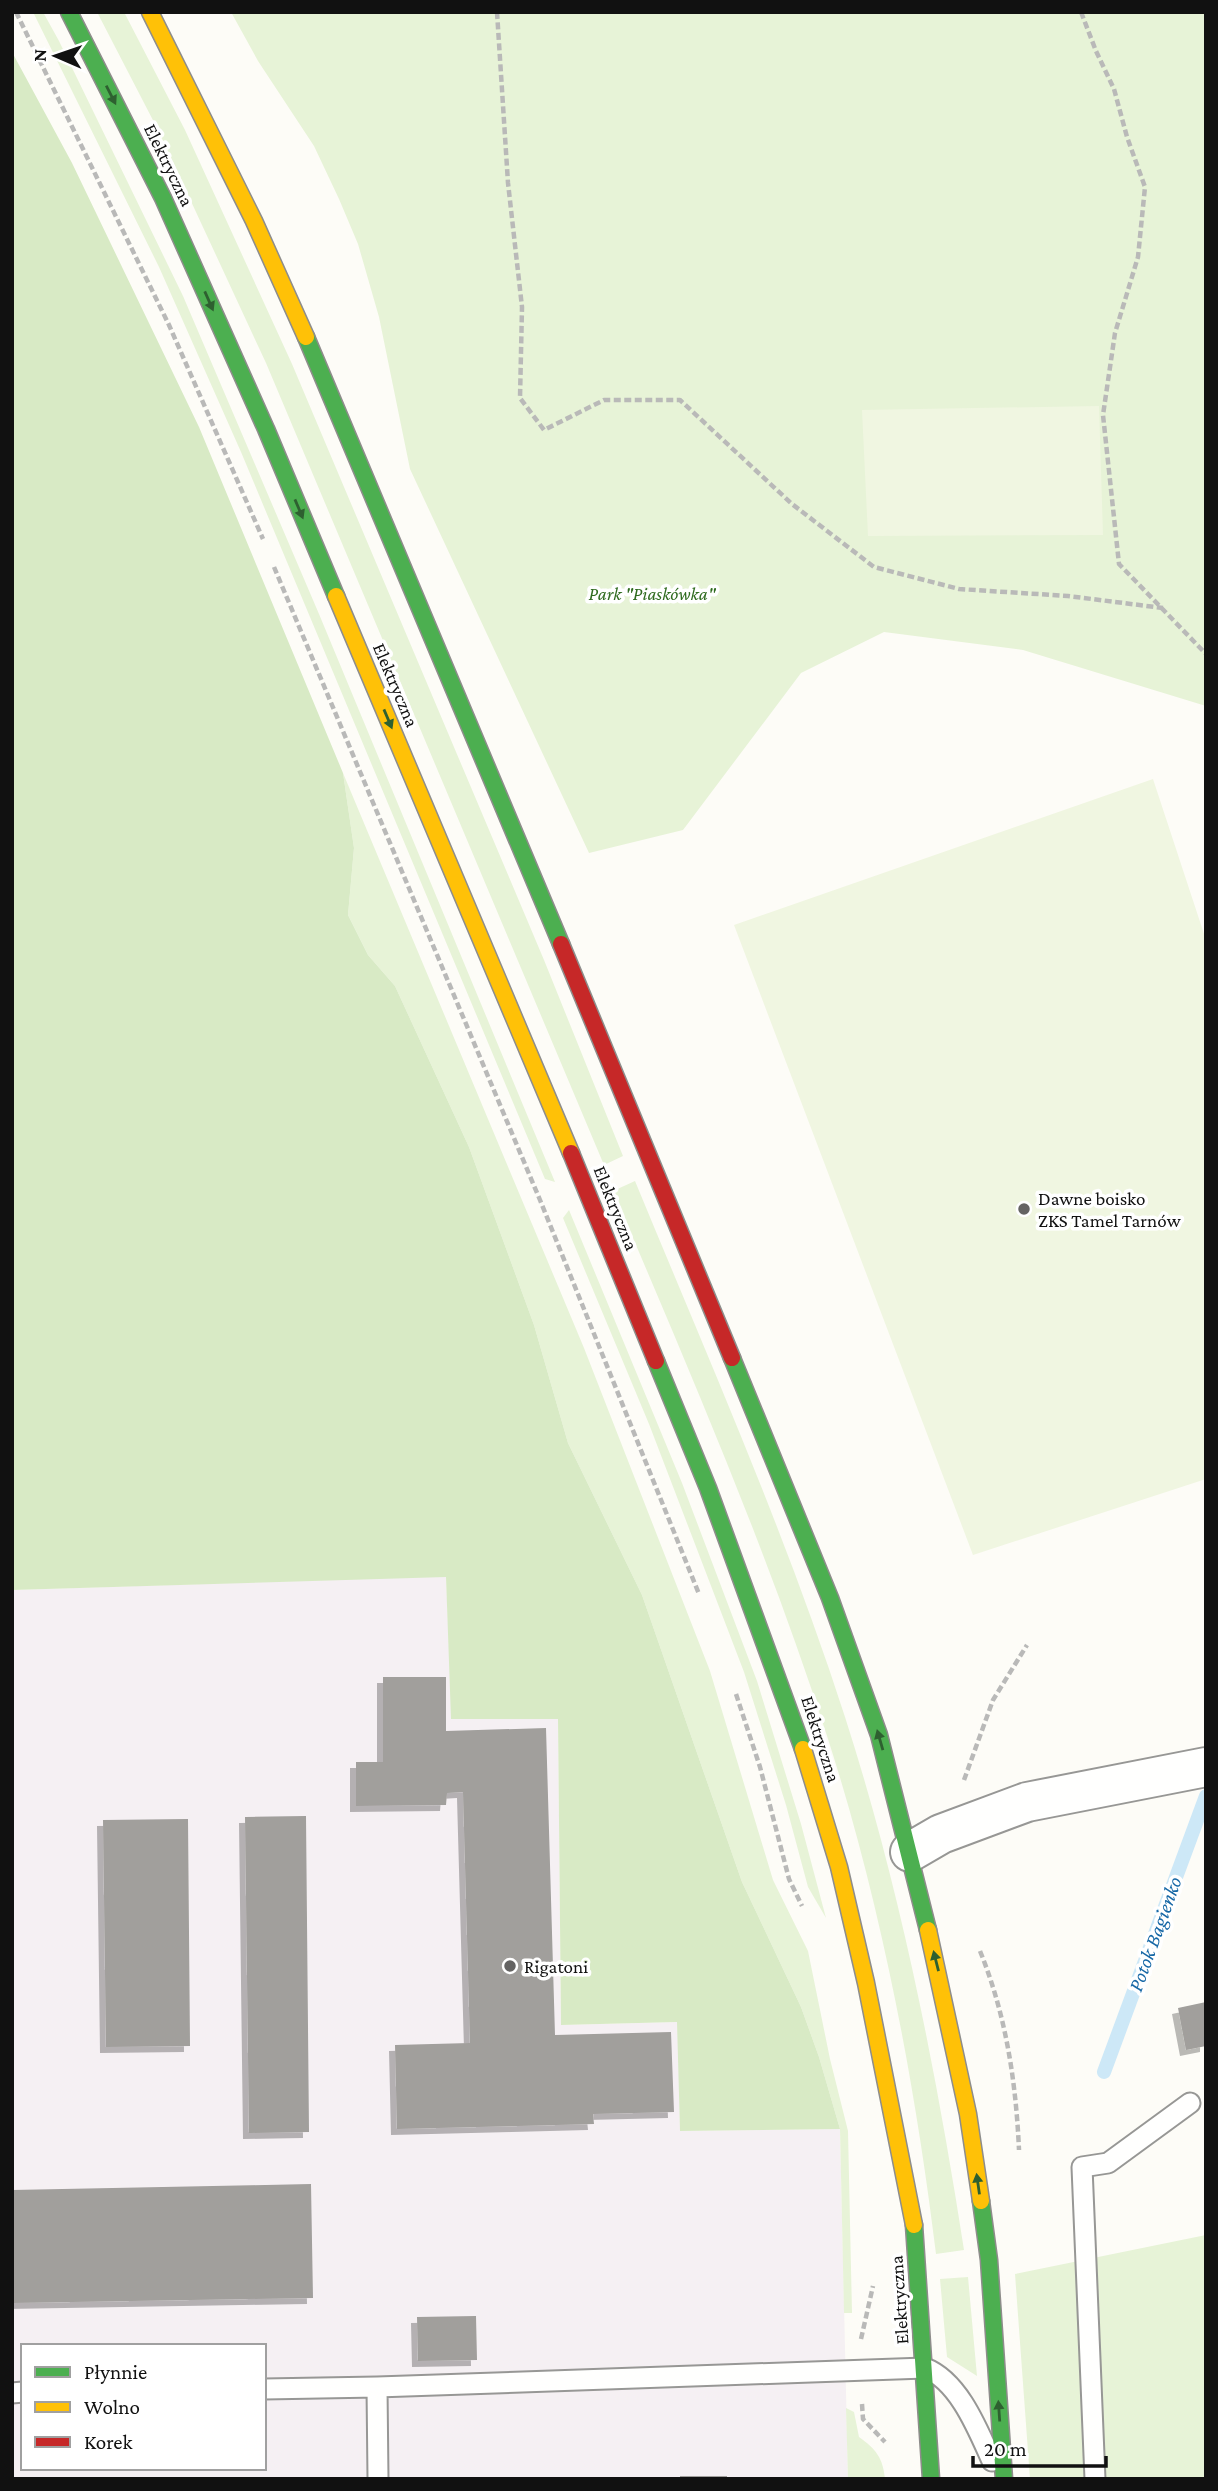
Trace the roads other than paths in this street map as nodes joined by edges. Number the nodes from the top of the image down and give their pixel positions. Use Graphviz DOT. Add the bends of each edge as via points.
graph roads {
  1 [pos="69,12"];
  2 [pos="150,12"];
  3 [pos="1206,1767"];
  4 [pos="910,1852"];
  5 [pos="1190,2103"];
  6 [pos="925,2368"];
  7 [pos="377,2387"];
  8 [pos="266,2389"];
  9 [pos="378,2479"];
  10 [pos="931,2479"];
  11 [pos="1002,2479"];
  12 [pos="1094,2479"];
  1 -- 6 [label="main road, Elektryczna, one-way" via="163,198 287,481 594,1209 708,1488 796,1726 839,1867 881,2053 914,2226"];
  4 -- 2 [label="main road, one-way" via="879,1735 830,1598 655,1170 328,386 254,221"];
  3 -- 4 [label="street" via="1027,1802 954,1829"];
  11 -- 4 [label="main road, one-way" via="989,2260 968,2114"];
  5 -- 12 [label="lane" via="1108,2163 1082,2167"];
  6 -- 7 [label="lane"];
  6 -- 10 [label="main road, Elektryczna"];
  6 -- 11 [label="lane" via="948,2382"];
  7 -- 8 [label="lane"];
  7 -- 9 [label="lane"];
}
